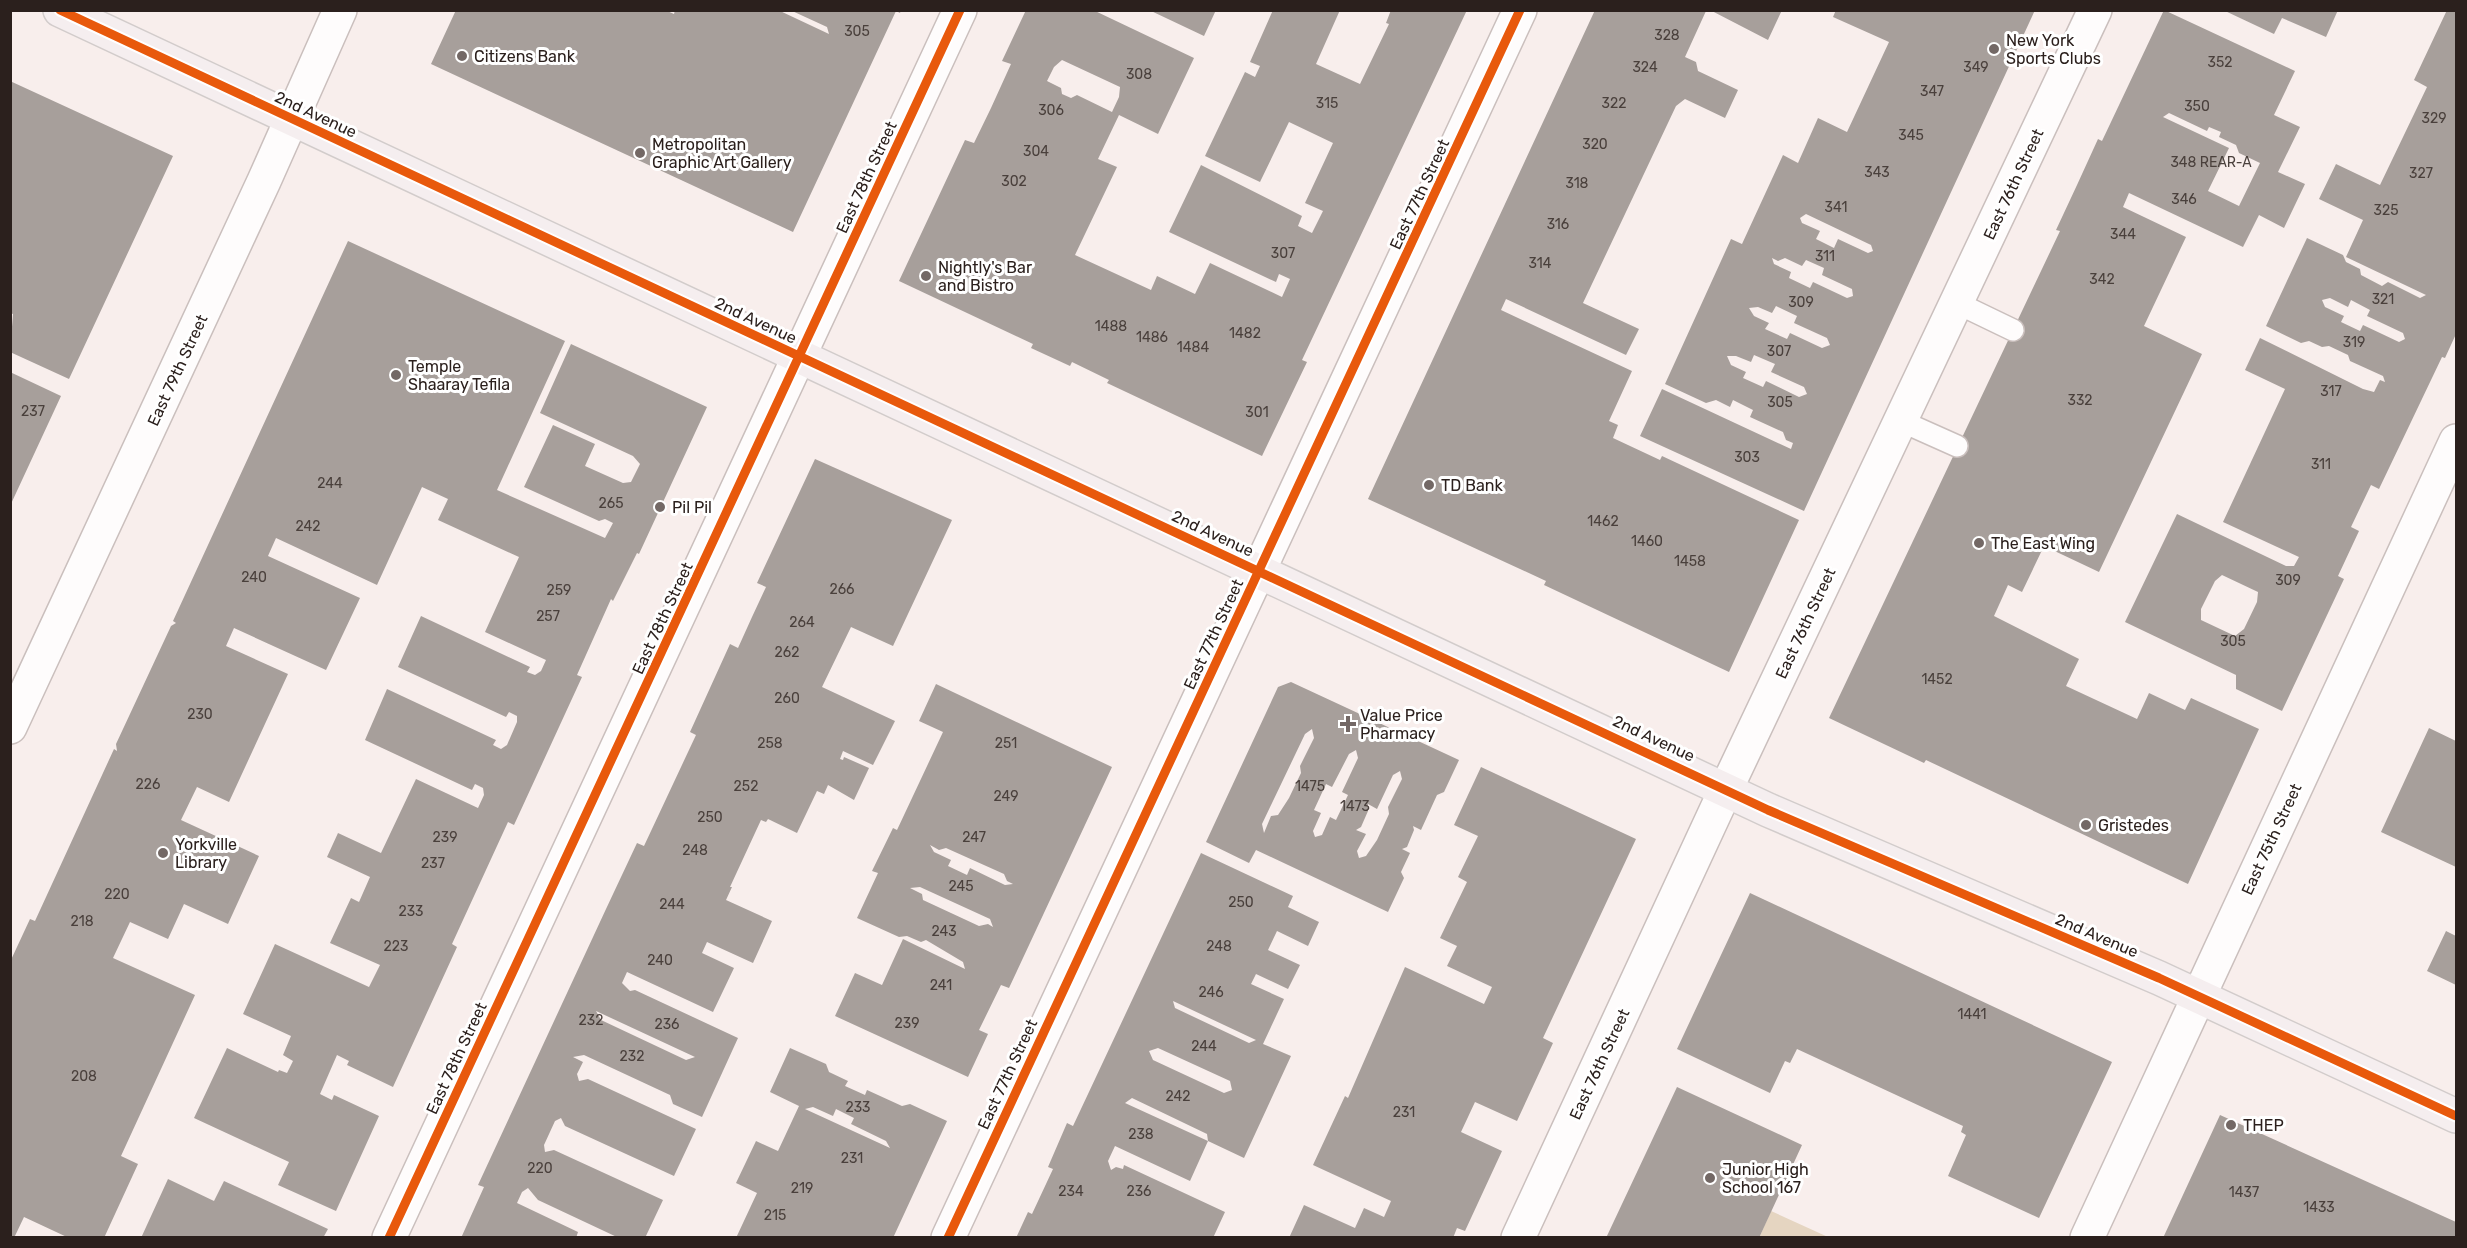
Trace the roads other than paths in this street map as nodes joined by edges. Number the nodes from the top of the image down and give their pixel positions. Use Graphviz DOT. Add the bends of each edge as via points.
graph roads {
  1 [pos="60,10"];
  2 [pos="340,10"];
  3 [pos="960,10"];
  4 [pos="1520,10"];
  5 [pos="2095,10"];
  6 [pos="291,120"];
  7 [pos="1957,303"];
  8 [pos="2013,330"];
  9 [pos="799,357"];
  10 [pos="1901,421"];
  11 [pos="2457,441"];
  12 [pos="1958,447"];
  13 [pos="1259,571"];
  14 [pos="10,728"];
  15 [pos="1726,789"];
  16 [pos="2199,996"];
  17 [pos="2457,1116"];
  18 [pos="389,1238"];
  19 [pos="948,1238"];
  20 [pos="1518,1238"];
  21 [pos="2087,1238"];
  1 -- 6 [label="main road, 2nd Avenue"];
  2 -- 6 [label="street, East 79th Street"];
  3 -- 9 [label="street, East 78th Street"];
  4 -- 13 [label="street, East 77th Street"];
  5 -- 7 [label="street, East 76th Street"];
  6 -- 9 [label="main road, 2nd Avenue"];
  6 -- 14 [label="street, East 79th Street"];
  7 -- 8 [label="lane"];
  7 -- 10 [label="street, East 76th Street"];
  9 -- 13 [label="main road, 2nd Avenue"];
  9 -- 18 [label="street, East 78th Street"];
  10 -- 12 [label="lane"];
  10 -- 15 [label="street, East 76th Street"];
  11 -- 16 [label="street, East 75th Street"];
  13 -- 15 [label="main road, 2nd Avenue"];
  13 -- 19 [label="street, East 77th Street"];
  15 -- 16 [label="main road, 2nd Avenue"];
  15 -- 20 [label="street, East 76th Street"];
  16 -- 17 [label="main road, 2nd Avenue"];
  16 -- 21 [label="street, East 75th Street"];
}
